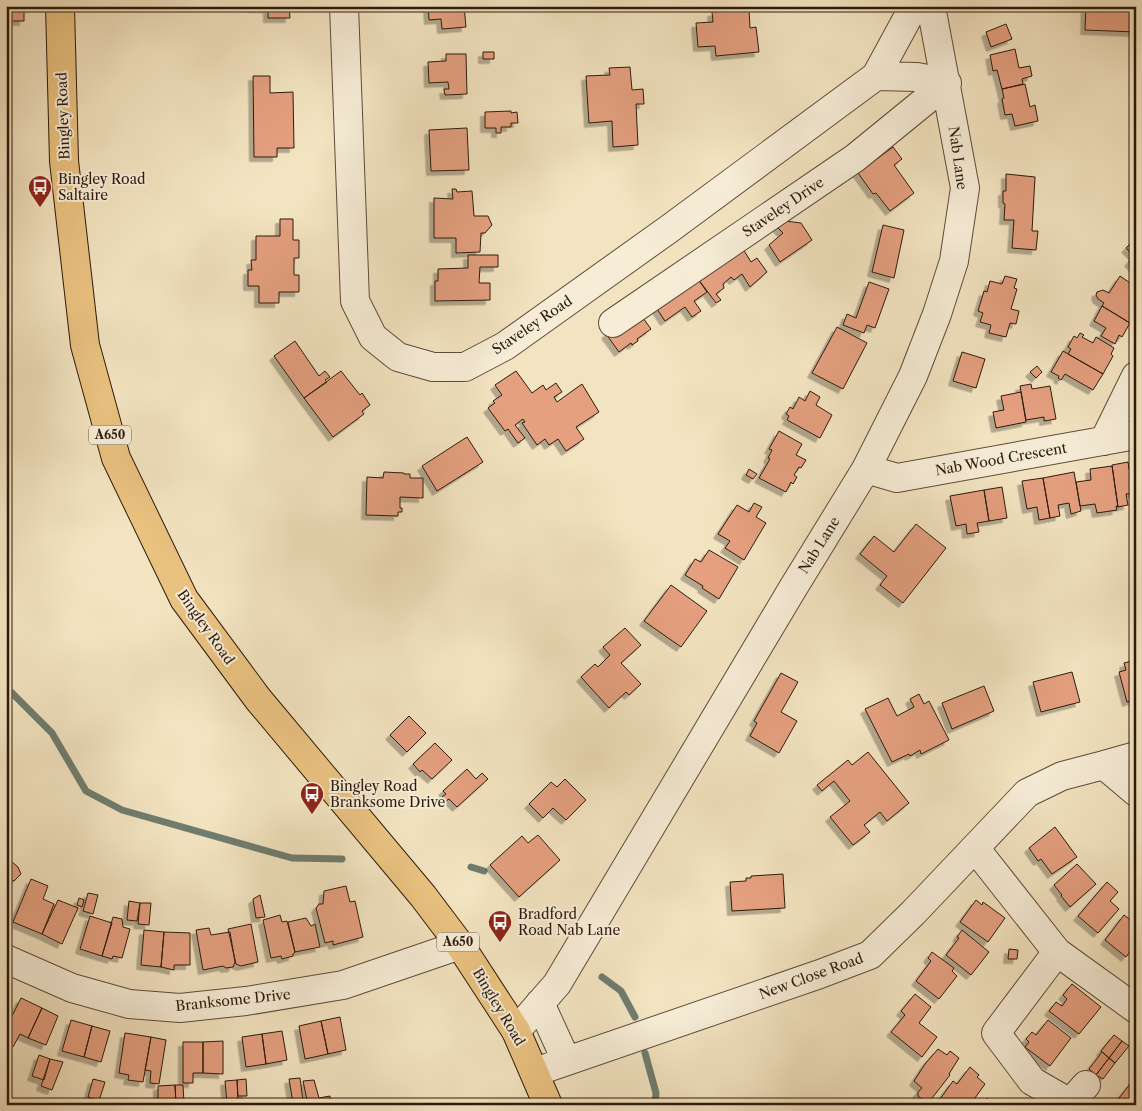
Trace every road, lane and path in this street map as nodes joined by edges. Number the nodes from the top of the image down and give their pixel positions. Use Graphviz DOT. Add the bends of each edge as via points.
graph roads {
  1 [pos="60,6"];
  2 [pos="344,6"];
  3 [pos="914,6"];
  4 [pos="931,6"];
  5 [pos="876,76"];
  6 [pos="947,83"];
  7 [pos="613,323"];
  8 [pos="1136,376"];
  9 [pos="1136,436"];
  10 [pos="1104,441"];
  11 [pos="866,469"];
  12 [pos="1136,756"];
  13 [pos="1104,765"];
  14 [pos="1136,792"];
  15 [pos="975,848"];
  16 [pos="460,945"];
  17 [pos="1057,952"];
  18 [pos="6,959"];
  19 [pos="540,1003"];
  20 [pos="1136,1009"];
  21 [pos="516,1031"];
  22 [pos="566,1060"];
  23 [pos="535,1072"];
  24 [pos="1086,1085"];
  25 [pos="548,1105"];
  1 -- 16 [label="highway, Bingley Road / A650" via="64,161 85,346 116,458 184,599 258,699 423,896"];
  2 -- 5 [label="street, Staveley Road" via="355,301 372,337 398,357 433,368 465,367 505,346"];
  3 -- 5 [label="street, Staveley Road"];
  4 -- 6 [label="street, Nab Lane"];
  5 -- 6 [label="street"];
  6 -- 7 [label="street, Staveley Drive" via="855,158"];
  6 -- 11 [label="street, Nab Lane" via="965,188 954,261 913,376"];
  8 -- 10 [label="street"];
  9 -- 10 [label="street, Nab Wood Crescent"];
  10 -- 11 [label="street, Nab Wood Crescent" via="897,478"];
  11 -- 19 [label="street, Nab Lane" via="562,976"];
  12 -- 13 [label="street, New Close Road"];
  13 -- 14 [label="street"];
  13 -- 15 [label="street, New Close Road" via="1062,776 1027,793"];
  15 -- 17 [label="street"];
  15 -- 22 [label="street, New Close Road" via="870,954"];
  16 -- 18 [label="street, Branksome Drive" via="343,985 180,1008 129,1004 72,988"];
  16 -- 21 [label="highway, Bingley Road / A650"];
  17 -- 20 [label="street"];
  17 -- 24 [label="street" via="996,1033 1032,1080 1070,1104"];
  19 -- 21 [label="street, Nab Lane"];
  19 -- 22 [label="street"];
  21 -- 23 [label="highway, Bingley Road / A650"];
  22 -- 23 [label="street, New Close Road"];
  23 -- 25 [label="highway, Bingley Road / A650"];
}
